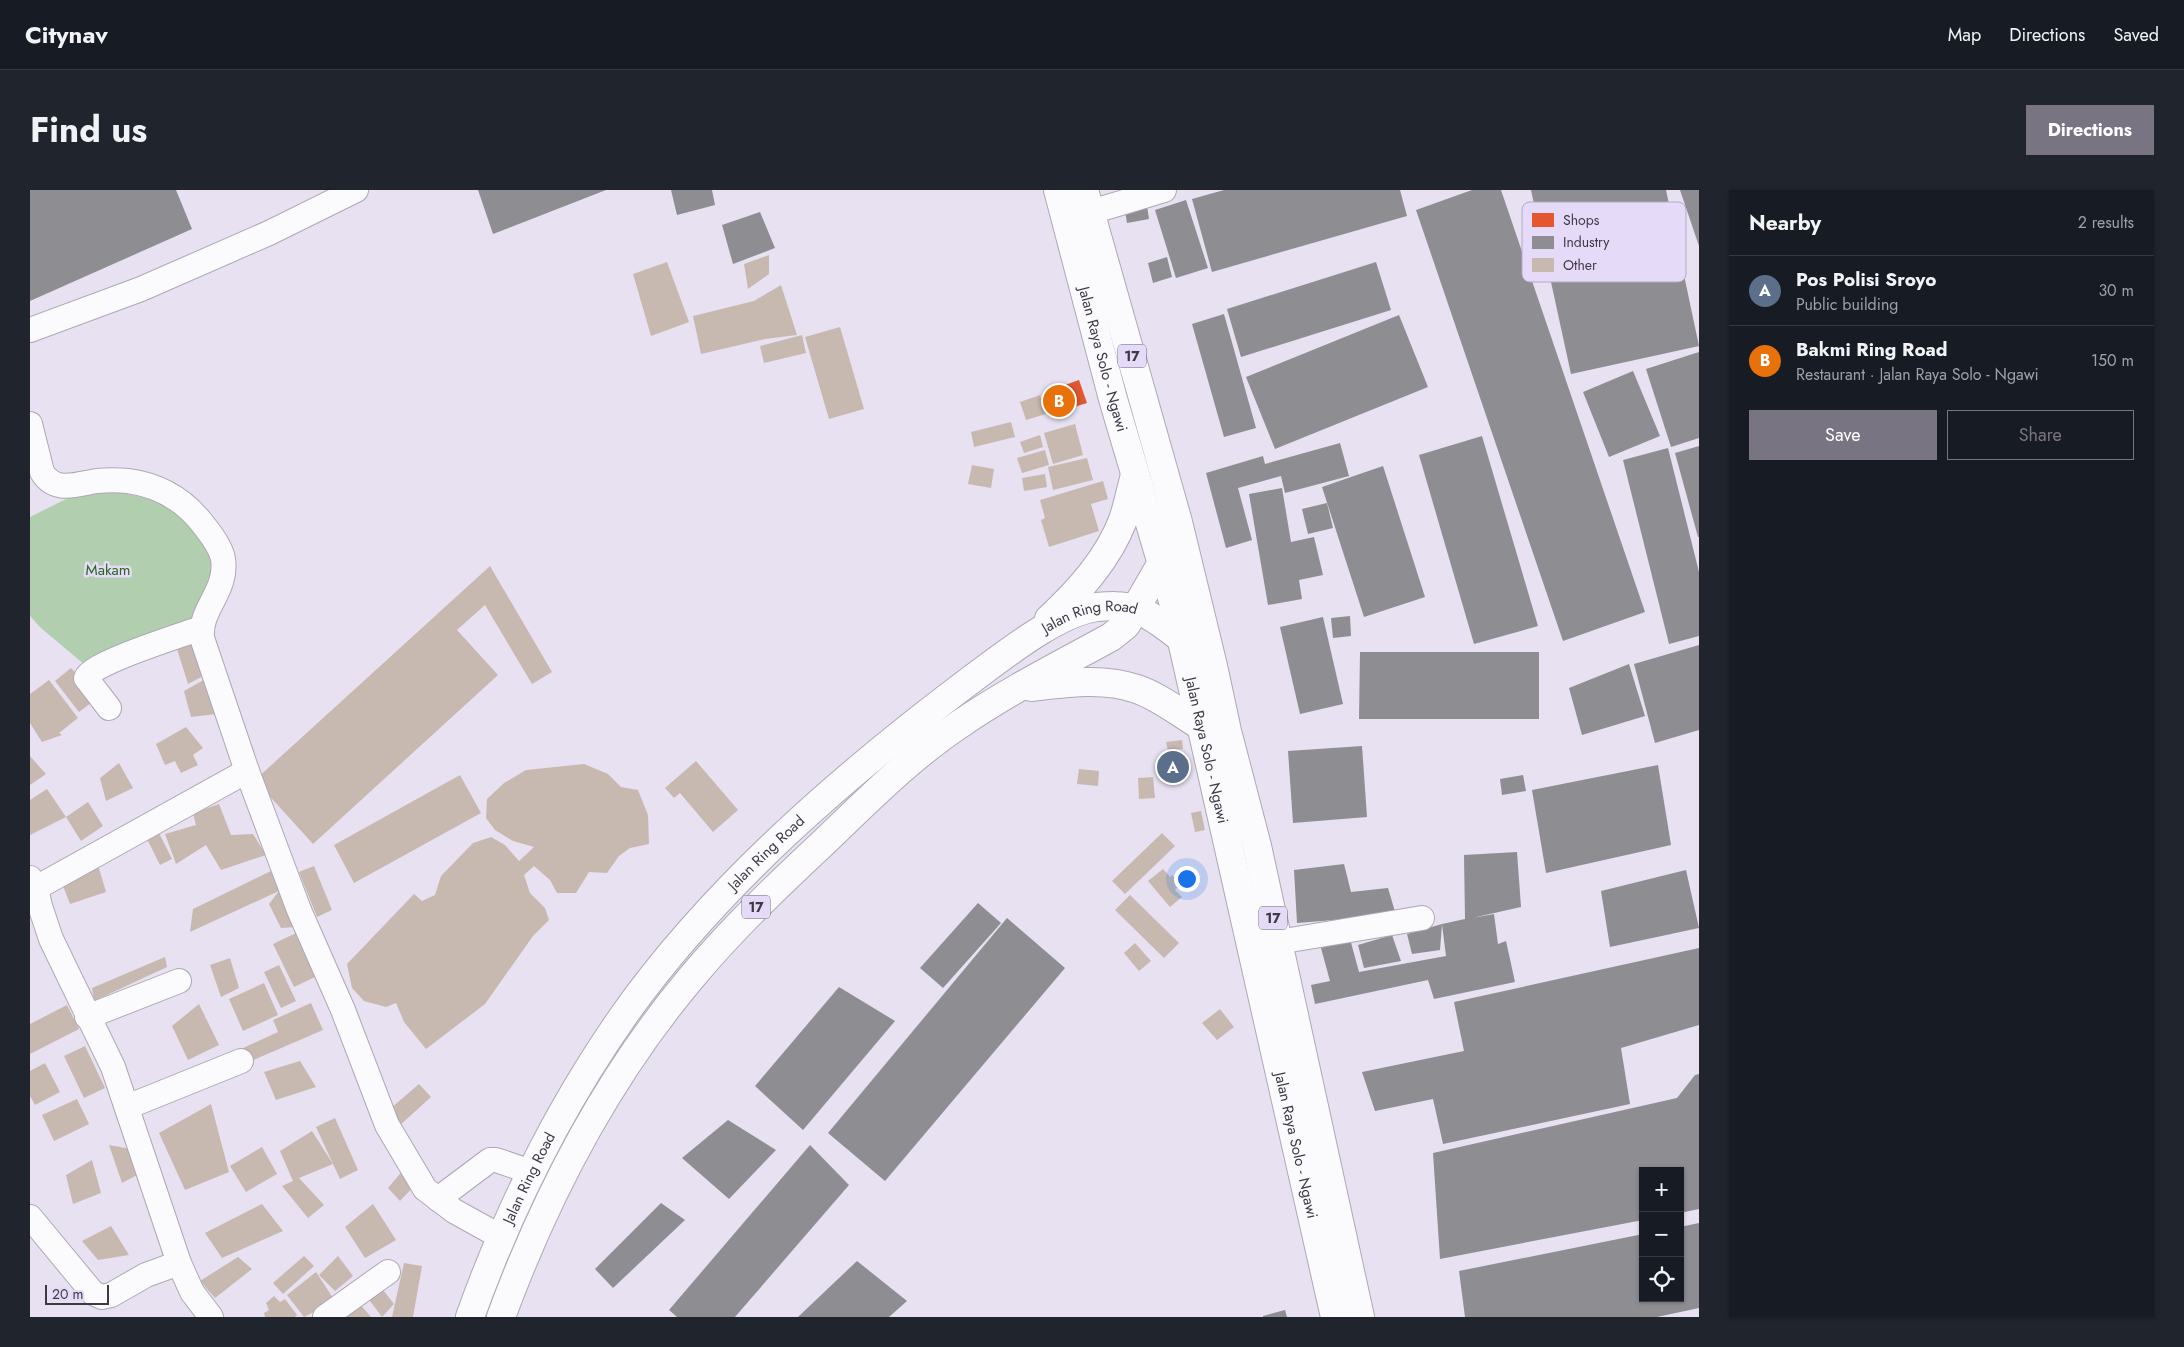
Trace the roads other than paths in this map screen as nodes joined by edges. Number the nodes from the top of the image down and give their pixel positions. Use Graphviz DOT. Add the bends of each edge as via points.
graph roads {
  1 [pos="356,190"];
  2 [pos="1058,190"];
  3 [pos="1164,190"];
  4 [pos="1087,201"];
  5 [pos="30,330"];
  6 [pos="30,424"];
  7 [pos="1135,474"];
  8 [pos="1178,522"];
  9 [pos="1162,564"];
  10 [pos="1136,609"];
  11 [pos="201,628"];
  12 [pos="1182,639"];
  13 [pos="1021,643"];
  14 [pos="1213,666"];
  15 [pos="1019,688"];
  16 [pos="109,708"];
  17 [pos="1200,726"];
  18 [pos="247,771"];
  19 [pos="33,883"];
  20 [pos="1422,918"];
  21 [pos="1278,942"];
  22 [pos="179,981"];
  23 [pos="88,1017"];
  24 [pos="240,1061"];
  25 [pos="127,1107"];
  26 [pos="531,1172"];
  27 [pos="438,1199"];
  28 [pos="30,1217"];
  29 [pos="501,1237"];
  30 [pos="179,1262"];
  31 [pos="388,1272"];
  32 [pos="211,1317"];
  33 [pos="325,1317"];
  34 [pos="470,1317"];
  35 [pos="501,1317"];
  36 [pos="1335,1317"];
  37 [pos="1360,1317"];
  1 -- 5 [label="street" via="141,290"];
  2 -- 7 [label="highway, Jalan Raya Solo - Ngawi / 17"];
  3 -- 4 [label="street"];
  4 -- 8 [label="highway, Jalan Raya Solo - Ngawi / 17"];
  6 -- 11 [label="street" via="42,472 52,484 128,482 170,494 194,513 215,541 224,572 221,587"];
  7 -- 9 [label="highway, Jalan Raya Solo - Ngawi / 17"];
  7 -- 13 [label="highway, 17" via="1123,520 1109,550 1064,605"];
  8 -- 9 [label="highway, 17"];
  8 -- 14 [label="highway, Jalan Raya Solo - Ngawi / 17"];
  9 -- 10 [label="highway, 17"];
  9 -- 12 [label="highway, Jalan Raya Solo - Ngawi / 17"];
  10 -- 12 [label="highway, 17"];
  10 -- 13 [label="highway, Jalan Ring Road / 17" via="1111,606 1077,612"];
  10 -- 15 [label="highway, Jalan Ring Road / 17" via="1126,625 1110,637"];
  11 -- 16 [label="street" via="90,671 86,678"];
  11 -- 18 [label="street"];
  12 -- 14 [label="highway, 17"];
  12 -- 17 [label="highway, Jalan Raya Solo - Ngawi / 17"];
  13 -- 26 [label="highway, Jalan Ring Road / 17" via="943,701 842,785 705,915 655,972 612,1032"];
  14 -- 21 [label="highway, Jalan Raya Solo - Ngawi / 17"];
  15 -- 17 [label="highway, 17" via="1067,682 1107,683 1138,690"];
  15 -- 35 [label="highway, Jalan Ring Road / 17" via="959,724 895,776 768,895 689,980 636,1050 581,1140 542,1217"];
  17 -- 36 [label="highway, Jalan Raya Solo - Ngawi / 17"];
  18 -- 19 [label="street"];
  18 -- 27 [label="street" via="299,910 343,1010 387,1125 425,1189"];
  19 -- 23 [label="street" via="51,939"];
  20 -- 21 [label="street"];
  21 -- 37 [label="highway, Jalan Raya Solo - Ngawi / 17"];
  22 -- 23 [label="street"];
  23 -- 25 [label="street" via="113,1067"];
  24 -- 25 [label="street"];
  25 -- 30 [label="street"];
  26 -- 27 [label="street" via="490,1160"];
  26 -- 29 [label="highway, Jalan Ring Road / 17"];
  27 -- 29 [label="street"];
  28 -- 30 [label="street" via="93,1293 102,1297"];
  29 -- 34 [label="highway, Jalan Ring Road / 17"];
  30 -- 32 [label="street" via="192,1292"];
  31 -- 33 [label="street"];
}
